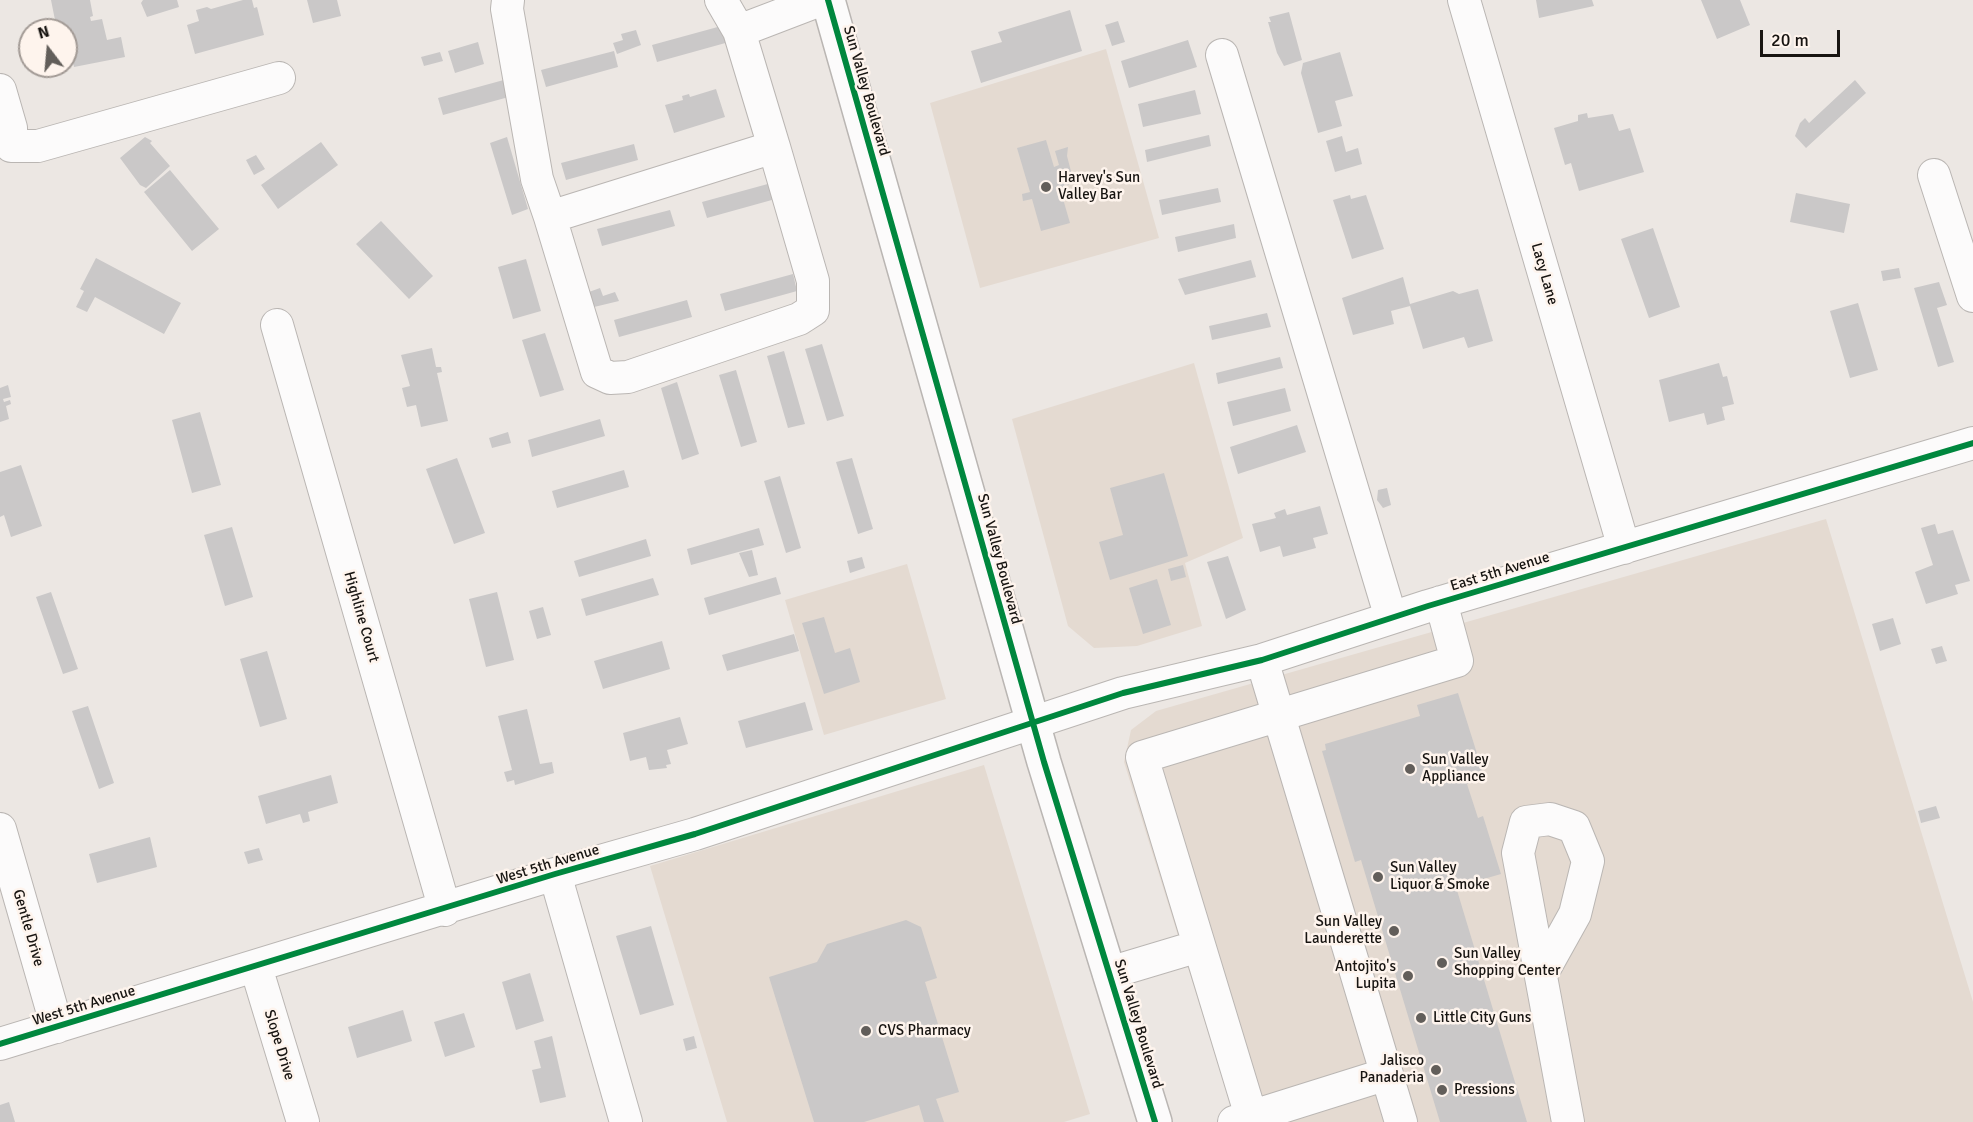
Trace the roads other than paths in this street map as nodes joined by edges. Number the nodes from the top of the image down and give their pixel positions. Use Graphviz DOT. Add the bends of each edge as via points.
graph roads {
  1 [pos="508,0"];
  2 [pos="721,0"];
  3 [pos="820,0"];
  4 [pos="828,0"];
  5 [pos="1464,0"];
  6 [pos="739,31"];
  7 [pos="1222,55"];
  8 [pos="279,78"];
  9 [pos="0,90"];
  10 [pos="774,147"];
  11 [pos="5,152"];
  12 [pos="1934,175"];
  13 [pos="550,217"];
  14 [pos="1973,296"];
  15 [pos="277,325"];
  16 [pos="1973,442"];
  17 [pos="1624,548"];
  18 [pos="1442,602"];
  19 [pos="1390,618"];
  20 [pos="1262,660"];
  21 [pos="1277,715"];
  22 [pos="1032,722"];
  23 [pos="0,829"];
  24 [pos="555,874"];
  25 [pos="445,910"];
  26 [pos="1200,946"];
  27 [pos="256,967"];
  28 [pos="1109,973"];
  29 [pos="1541,975"];
  30 [pos="57,1027"];
  31 [pos="0,1044"];
  32 [pos="1387,1074"];
  33 [pos="1242,1119"];
  34 [pos="303,1122"];
  35 [pos="626,1122"];
  36 [pos="1155,1122"];
  37 [pos="1401,1122"];
  38 [pos="1568,1122"];
  1 -- 13 [label="street" via="537,179"];
  2 -- 6 [label="street"];
  3 -- 6 [label="street"];
  4 -- 22 [label="main road, Sun Valley Boulevard"];
  5 -- 17 [label="street, Lacy Lane"];
  6 -- 10 [label="street"];
  7 -- 19 [label="street"];
  8 -- 11 [label="street"];
  9 -- 11 [label="street" via="11,128"];
  10 -- 13 [label="street"];
  10 -- 13 [label="street" via="813,281 813,310 799,319 628,377 610,378 597,372"];
  12 -- 14 [label="street"];
  15 -- 25 [label="street, Highline Court"];
  16 -- 17 [label="street, East 5th Avenue"];
  17 -- 18 [label="street, East 5th Avenue"];
  18 -- 19 [label="street, East 5th Avenue"];
  18 -- 21 [label="street" via="1457,661"];
  19 -- 20 [label="street, East 5th Avenue"];
  20 -- 21 [label="street"];
  20 -- 22 [label="street, East 5th Avenue" via="1122,693"];
  21 -- 26 [label="street" via="1142,757"];
  21 -- 32 [label="street"];
  22 -- 24 [label="street, West 5th Avenue" via="694,834"];
  22 -- 28 [label="main road, Sun Valley Boulevard"];
  23 -- 30 [label="street, Gentle Drive"];
  24 -- 25 [label="street, West 5th Avenue"];
  24 -- 35 [label="street"];
  25 -- 27 [label="street, West 5th Avenue"];
  26 -- 28 [label="street"];
  26 -- 33 [label="street"];
  27 -- 30 [label="street, West 5th Avenue"];
  27 -- 34 [label="street, Slope Drive"];
  28 -- 36 [label="main road, Sun Valley Boulevard"];
  29 -- 38 [label="street"];
  30 -- 31 [label="street, West 5th Avenue"];
  32 -- 33 [label="street"];
  32 -- 37 [label="street"];
}
